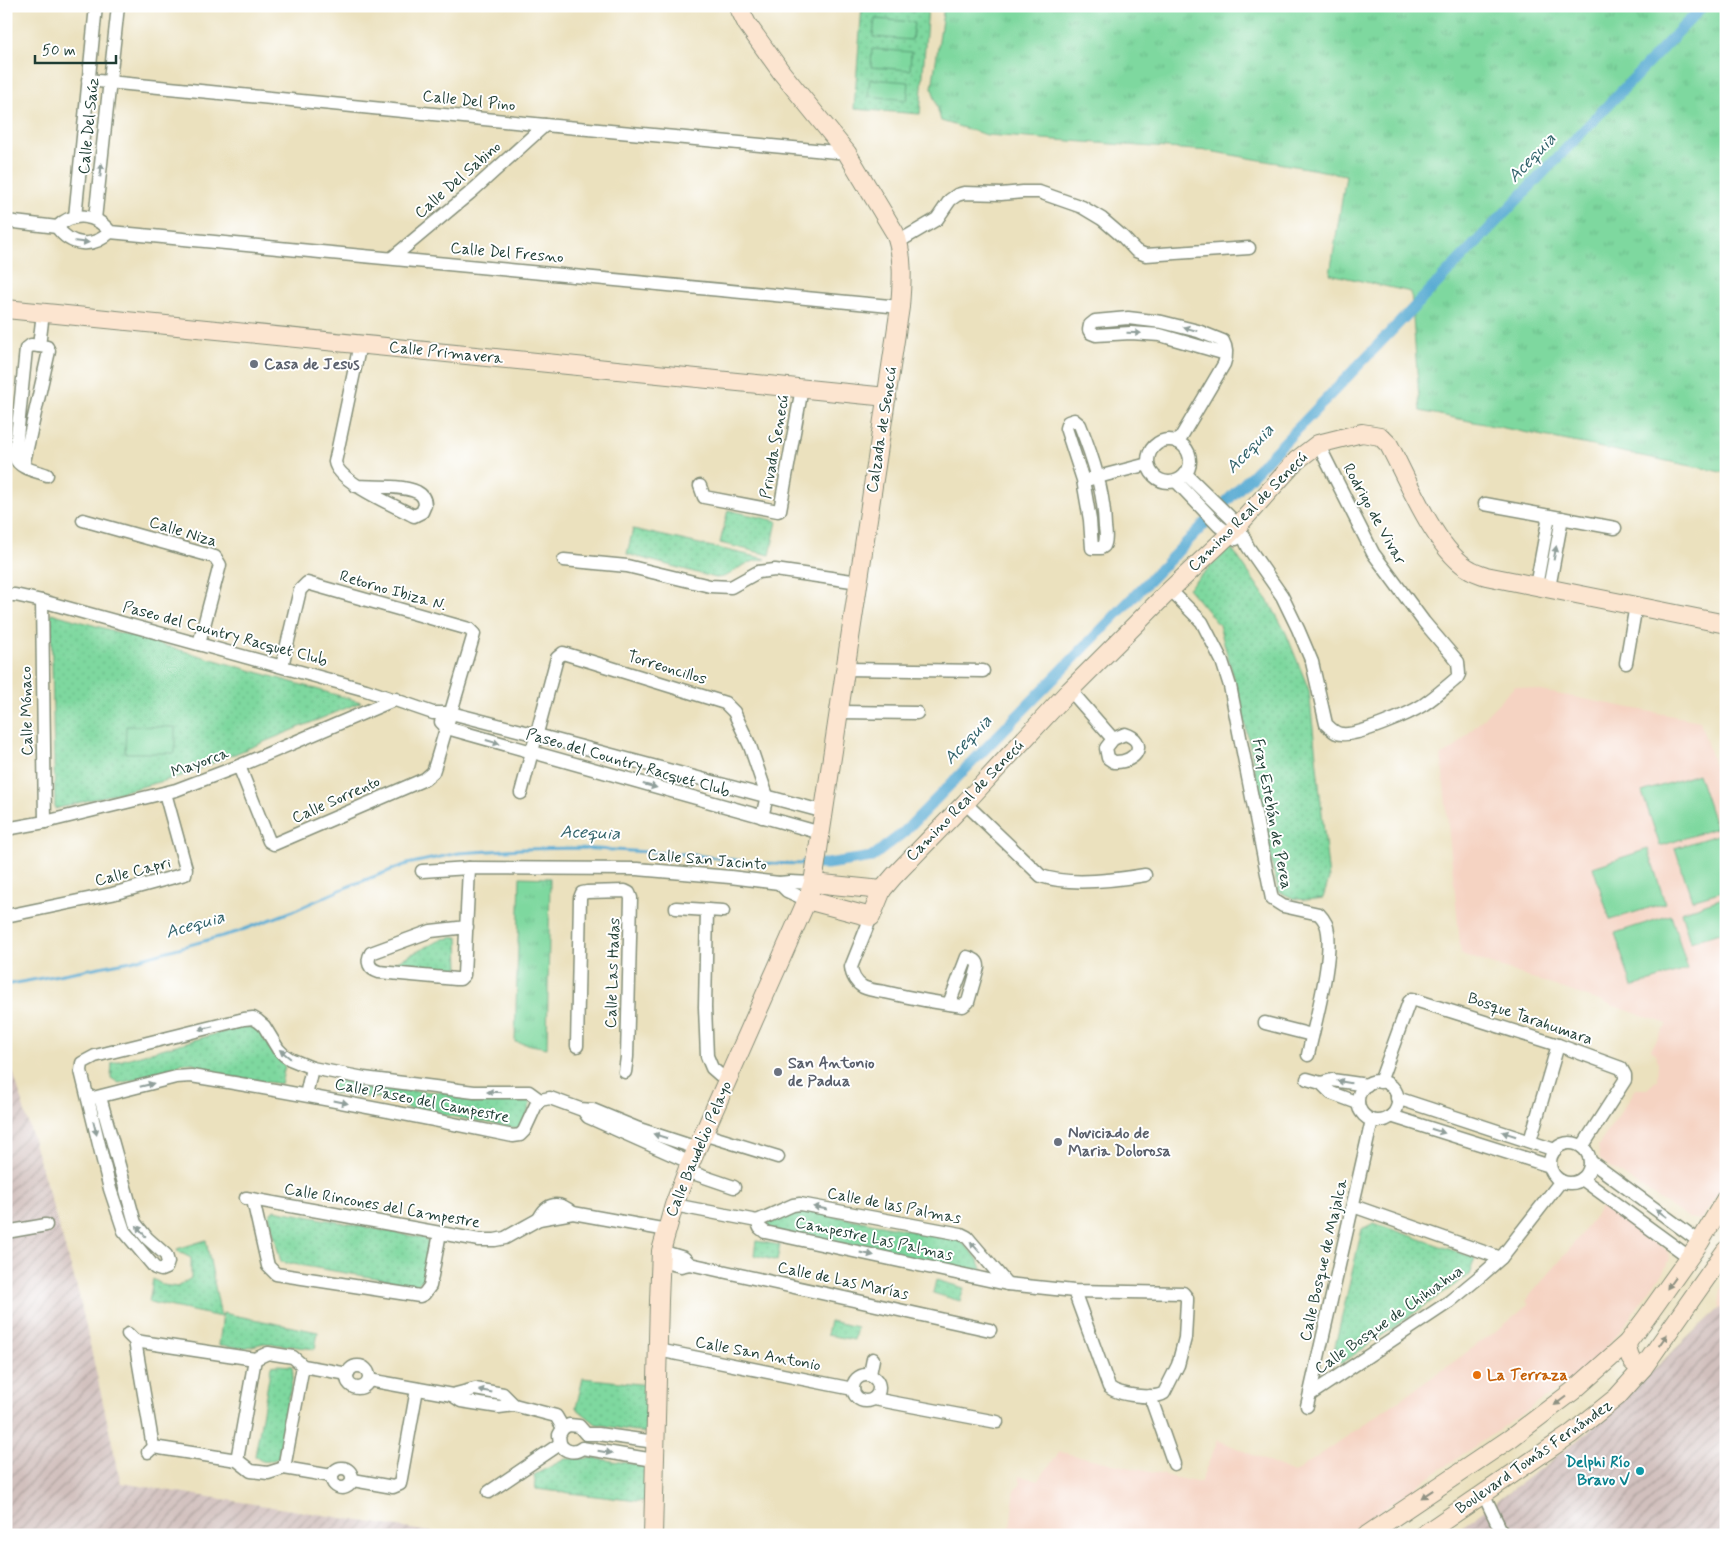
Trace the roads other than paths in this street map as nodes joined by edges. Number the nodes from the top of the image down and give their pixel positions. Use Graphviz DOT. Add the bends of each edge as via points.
graph roads {
  1 [pos="96,6"];
  2 [pos="118,6"];
  3 [pos="738,6"];
  4 [pos="88,80"];
  5 [pos="110,82"];
  6 [pos="545,125"];
  7 [pos="847,153"];
  8 [pos="75,216"];
  9 [pos="95,219"];
  10 [pos="6,221"];
  11 [pos="57,227"];
  12 [pos="110,232"];
  13 [pos="898,242"];
  14 [pos="1249,248"];
  15 [pos="392,258"];
  16 [pos="900,307"];
  17 [pos="6,309"];
  18 [pos="43,313"];
  19 [pos="1162,322"];
  20 [pos="1160,335"];
  21 [pos="360,344"];
  22 [pos="39,346"];
  23 [pos="1226,354"];
  24 [pos="802,388"];
  25 [pos="887,397"];
  26 [pos="1178,442"];
  27 [pos="1318,444"];
  28 [pos="1148,464"];
  29 [pos="23,466"];
  30 [pos="47,475"];
  31 [pos="1098,478"];
  32 [pos="1181,478"];
  33 [pos="1083,480"];
  34 [pos="356,486"];
  35 [pos="700,486"];
  36 [pos="1485,504"];
  37 [pos="1549,516"];
  38 [pos="1562,518"];
  39 [pos="83,520"];
  40 [pos="1229,525"];
  41 [pos="1615,528"];
  42 [pos="564,560"];
  43 [pos="859,582"];
  44 [pos="1542,587"];
  45 [pos="1170,590"];
  46 [pos="6,595"];
  47 [pos="42,601"];
  48 [pos="1636,605"];
  49 [pos="1726,624"];
  50 [pos="199,644"];
  51 [pos="1626,663"];
  52 [pos="282,666"];
  53 [pos="846,669"];
  54 [pos="983,671"];
  55 [pos="1070,690"];
  56 [pos="396,699"];
  57 [pos="840,712"];
  58 [pos="433,713"];
  59 [pos="451,713"];
  60 [pos="917,713"];
  61 [pos="447,728"];
  62 [pos="538,735"];
  63 [pos="1113,739"];
  64 [pos="532,753"];
  65 [pos="239,766"];
  66 [pos="165,793"];
  67 [pos="521,793"];
  68 [pos="767,796"];
  69 [pos="965,803"];
  70 [pos="825,812"];
  71 [pos="762,817"];
  72 [pos="45,822"];
  73 [pos="6,829"];
  74 [pos="821,833"];
  75 [pos="469,868"];
  76 [pos="611,869"];
  77 [pos="422,872"];
  78 [pos="1145,875"];
  79 [pos="779,883"];
  80 [pos="813,883"];
  81 [pos="882,890"];
  82 [pos="611,892"];
  83 [pos="808,900"];
  84 [pos="676,908"];
  85 [pos="707,910"];
  86 [pos="723,911"];
  87 [pos="6,916"];
  88 [pos="871,917"];
  89 [pos="467,927"];
  90 [pos="949,1004"];
  91 [pos="1265,1023"];
  92 [pos="1312,1035"];
  93 [pos="1558,1045"];
  94 [pos="577,1046"];
  95 [pos="1308,1055"];
  96 [pos="312,1068"];
  97 [pos="625,1072"];
  98 [pos="724,1076"];
  99 [pos="1307,1079"];
  100 [pos="1380,1082"];
  101 [pos="1322,1083"];
  102 [pos="1367,1085"];
  103 [pos="306,1095"];
  104 [pos="94,1098"];
  105 [pos="1397,1098"];
  106 [pos="540,1100"];
  107 [pos="1358,1103"];
  108 [pos="1391,1116"];
  109 [pos="1372,1120"];
  110 [pos="1530,1141"];
  111 [pos="1582,1147"];
  112 [pos="1555,1150"];
  113 [pos="695,1154"];
  114 [pos="778,1157"];
  115 [pos="1590,1161"];
  116 [pos="1550,1166"];
  117 [pos="1582,1179"];
  118 [pos="1561,1181"];
  119 [pos="124,1185"];
  120 [pos="734,1187"];
  121 [pos="110,1189"];
  122 [pos="1726,1198"];
  123 [pos="674,1205"];
  124 [pos="1353,1206"];
  125 [pos="757,1221"];
  126 [pos="46,1224"];
  127 [pos="667,1230"];
  128 [pos="6,1232"];
  129 [pos="440,1233"];
  130 [pos="1700,1242"];
  131 [pos="1726,1250"];
  132 [pos="661,1256"];
  133 [pos="1689,1257"];
  134 [pos="1501,1258"];
  135 [pos="1007,1284"];
  136 [pos="1074,1291"];
  137 [pos="990,1330"];
  138 [pos="1627,1343"];
  139 [pos="658,1350"];
  140 [pos="873,1358"];
  141 [pos="255,1359"];
  142 [pos="302,1366"];
  143 [pos="1643,1368"];
  144 [pos="870,1374"];
  145 [pos="417,1389"];
  146 [pos="853,1389"];
  147 [pos="1311,1394"];
  148 [pos="1150,1396"];
  149 [pos="874,1399"];
  150 [pos="1307,1406"];
  151 [pos="997,1422"];
  152 [pos="563,1428"];
  153 [pos="586,1434"];
  154 [pos="655,1442"];
  155 [pos="560,1444"];
  156 [pos="582,1448"];
  157 [pos="237,1460"];
  158 [pos="654,1460"];
  159 [pos="1174,1464"];
  160 [pos="284,1468"];
  161 [pos="488,1492"];
  162 [pos="1483,1493"];
  163 [pos="653,1535"];
  164 [pos="1367,1535"];
  165 [pos="1423,1535"];
  166 [pos="1503,1535"];
  1 -- 4 [label="street, Calle Del Saúz"];
  2 -- 5 [label="street, Calle Del Saúz"];
  3 -- 7 [label="street, Calzada de Senecú" via="782,73"];
  4 -- 5 [label="street, Calle Del Pino"];
  4 -- 8 [label="street, Calle Del Saúz"];
  5 -- 6 [label="street, Calle Del Pino"];
  9 -- 5 [label="street, Calle Del Saúz, one-way"];
  6 -- 7 [label="street, Calle Del Pino"];
  6 -- 15 [label="street, Calle Del Sabino"];
  7 -- 13 [label="street, Calzada de Senecú"];
  8 -- 9 [label="street"];
  8 -- 11 [label="street"];
  9 -- 12 [label="street"];
  10 -- 11 [label="street"];
  11 -- 12 [label="street, one-way" via="69,239 87,244 104,238"];
  12 -- 15 [label="street, Calle Del Fresno"];
  13 -- 14 [label="street" via="937,218 957,195 1039,192 1082,207 1123,237 1136,251 1146,255"];
  13 -- 16 [label="street, Calzada de Senecú" via="902,268"];
  15 -- 16 [label="street, Calle Del Fresno"];
  16 -- 25 [label="street, Calzada de Senecú"];
  17 -- 18 [label="street, Calle Primavera"];
  18 -- 21 [label="street, Calle Primavera"];
  18 -- 22 [label="street"];
  19 -- 20 [label="street"];
  19 -- 20 [label="street, one-way" via="1128,318 1095,321 1089,328 1096,335"];
  23 -- 19 [label="street, one-way" via="1225,344 1220,340"];
  20 -- 23 [label="street"];
  21 -- 24 [label="street, Calle Primavera"];
  21 -- 34 [label="street" via="334,462 338,472"];
  22 -- 29 [label="street" via="47,347 49,352"];
  22 -- 29 [label="street" via="31,345 26,349 15,457"];
  23 -- 26 [label="street" via="1224,364"];
  24 -- 25 [label="street, Calle Primavera"];
  24 -- 35 [label="street, Privada Senecú" via="780,510 704,497"];
  25 -- 43 [label="street, Calzada de Senecú"];
  26 -- 28 [label="street" via="1167,440 1156,444 1149,454"];
  26 -- 32 [label="street" via="1190,456 1189,469"];
  27 -- 40 [label="street, Camino Real de Senecú"];
  27 -- 40 [label="street, Rodrigo de Vivar" via="1373,553 1424,622 1454,656 1459,667 1457,678 1422,706 1390,722 1347,734 1332,731 1326,724 1312,662 1282,596"];
  27 -- 44 [label="street, Camino Real de Senecú" via="1362,433 1380,436 1389,445 1430,525 1458,560 1470,570 1486,576"];
  28 -- 31 [label="street"];
  28 -- 32 [label="street" via="1158,480 1170,482"];
  29 -- 30 [label="street"];
  31 -- 33 [label="street"];
  31 -- 33 [label="street" via="1080,425 1071,420 1066,428"];
  31 -- 33 [label="street" via="1106,540 1101,548 1092,548"];
  32 -- 40 [label="street" via="1211,499"];
  32 -- 40 [label="street" via="1202,509"];
  34 -- 34 [label="street" via="414,516 422,512 425,505 422,495 417,492"];
  36 -- 37 [label="street"];
  37 -- 38 [label="street"];
  37 -- 44 [label="street"];
  38 -- 41 [label="street"];
  44 -- 38 [label="street, one-way"];
  39 -- 50 [label="street, Calle Niza" via="218,559 220,565"];
  40 -- 45 [label="street, Camino Real de Senecú"];
  42 -- 43 [label="street" via="627,566 723,588 758,572 775,570"];
  43 -- 53 [label="street, Calzada de Senecú"];
  44 -- 48 [label="street, Camino Real de Senecú"];
  45 -- 55 [label="street, Camino Real de Senecú"];
  45 -- 92 [label="street, Fray Estebán de Perea" via="1202,622 1222,661 1230,686 1272,899 1283,906 1319,914 1327,926 1327,965"];
  46 -- 47 [label="street, Paseo del Country Racquet Club"];
  47 -- 50 [label="street, Paseo del Country Racquet Club"];
  47 -- 72 [label="street, Calle Mónaco"];
  48 -- 49 [label="street, Camino Real de Senecú"];
  48 -- 51 [label="street"];
  50 -- 52 [label="street, Paseo del Country Racquet Club"];
  52 -- 56 [label="street, Paseo del Country Racquet Club"];
  52 -- 59 [label="street, Retorno Ibiza N." via="300,590 307,584 326,589 472,631 474,637"];
  53 -- 54 [label="street"];
  53 -- 57 [label="street, Calzada de Senecú"];
  55 -- 63 [label="street"];
  55 -- 69 [label="street, Camino Real de Senecú"];
  56 -- 58 [label="street, Paseo del Country Racquet Club"];
  56 -- 65 [label="street, Mayorca"];
  57 -- 60 [label="street"];
  57 -- 70 [label="street, Calzada de Senecú"];
  58 -- 59 [label="street, Paseo del Country Racquet Club"];
  58 -- 61 [label="street, Paseo del Country Racquet Club"];
  59 -- 61 [label="street, Calle Sorrento"];
  59 -- 62 [label="street, Paseo del Country Racquet Club"];
  61 -- 64 [label="street, Paseo del Country Racquet Club, one-way"];
  61 -- 65 [label="street, Calle Sorrento" via="433,772 425,779 276,844 269,841"];
  62 -- 64 [label="street"];
  62 -- 68 [label="street, Paseo del Country Racquet Club"];
  62 -- 68 [label="street, Torreoncillos" via="557,658 563,653 725,703 734,712 750,746"];
  64 -- 67 [label="street"];
  64 -- 71 [label="street, Paseo del Country Racquet Club, one-way"];
  65 -- 66 [label="street, Mayorca"];
  66 -- 72 [label="street, Mayorca"];
  66 -- 87 [label="street, Calle Capri" via="186,869 182,876"];
  68 -- 70 [label="street, Paseo del Country Racquet Club"];
  68 -- 71 [label="street"];
  69 -- 78 [label="street" via="1041,876 1113,880"];
  69 -- 81 [label="street, Camino Real de Senecú"];
  70 -- 74 [label="street, Calzada de Senecú"];
  71 -- 74 [label="street, Paseo del Country Racquet Club"];
  72 -- 73 [label="street, Mayorca"];
  74 -- 80 [label="street, Calzada de Senecú"];
  75 -- 76 [label="street, Calle San Jacinto"];
  75 -- 77 [label="street, Calle San Jacinto"];
  75 -- 89 [label="street"];
  76 -- 79 [label="street, Calle San Jacinto"];
  76 -- 82 [label="street"];
  79 -- 80 [label="street, Calle San Jacinto"];
  79 -- 83 [label="street, Calle San Jacinto" via="787,891"];
  80 -- 81 [label="street"];
  80 -- 83 [label="street, Calzada de Senecú"];
  81 -- 88 [label="street, Camino Real de Senecú"];
  82 -- 94 [label="street, Calle Las Hadas" via="587,892 580,898"];
  82 -- 97 [label="street, Calle Las Hadas" via="625,891 631,898"];
  83 -- 88 [label="street"];
  83 -- 98 [label="street, Calle Baudelio Pelayo"];
  84 -- 85 [label="street"];
  85 -- 86 [label="street"];
  85 -- 98 [label="street" via="707,1056 712,1068"];
  88 -- 90 [label="street" via="851,967 858,983 864,988"];
  89 -- 89 [label="street" via="431,931 371,953 369,966 379,972 460,978 464,975"];
  91 -- 92 [label="street"];
  92 -- 95 [label="street, Fray Estebán de Perea"];
  93 -- 100 [label="street, Bosque Tarahumara" via="1415,999 1409,1002"];
  93 -- 110 [label="street"];
  93 -- 111 [label="street, Bosque Tarahumara" via="1621,1068 1626,1075"];
  96 -- 103 [label="street"];
  96 -- 104 [label="street, Calle Paseo del Campestre, one-way" via="284,1055 264,1026 249,1018 86,1060 81,1071"];
  106 -- 96 [label="street, Calle Paseo del Campestre, one-way" via="529,1092 474,1092"];
  98 -- 113 [label="street, Calle Baudelio Pelayo"];
  99 -- 101 [label="street"];
  100 -- 102 [label="street"];
  100 -- 105 [label="street" via="1390,1086"];
  102 -- 101 [label="street, one-way" via="1332,1080"];
  101 -- 107 [label="street" via="1331,1093"];
  102 -- 107 [label="street"];
  104 -- 103 [label="street, Calle Paseo del Campestre, one-way" via="191,1076"];
  103 -- 106 [label="street, Calle Paseo del Campestre, one-way" via="513,1136 524,1131"];
  104 -- 119 [label="street, Calle Paseo del Campestre"];
  104 -- 121 [label="street, Calle Paseo del Campestre, one-way"];
  105 -- 108 [label="street"];
  110 -- 105 [label="street, one-way"];
  106 -- 113 [label="street, Calle Paseo del Campestre" via="555,1098 580,1109 588,1117"];
  107 -- 109 [label="street" via="1364,1115"];
  108 -- 109 [label="street" via="1386,1120"];
  108 -- 116 [label="street, one-way"];
  109 -- 124 [label="street, Calle Bosque de Majalca"];
  110 -- 112 [label="street"];
  111 -- 112 [label="street" via="1571,1143"];
  111 -- 115 [label="street"];
  112 -- 116 [label="street"];
  113 -- 114 [label="street"];
  113 -- 120 [label="street"];
  113 -- 123 [label="street, Calle Baudelio Pelayo"];
  115 -- 117 [label="street" via="1587,1174"];
  130 -- 115 [label="street, one-way"];
  116 -- 118 [label="street"];
  117 -- 118 [label="street" via="1567,1183"];
  117 -- 133 [label="street"];
  118 -- 134 [label="street, Calle Bosque de Chihuahua"];
  119 -- 121 [label="street"];
  121 -- 119 [label="street, Calle Paseo del Campestre, one-way" via="124,1231 155,1268 164,1270 168,1265 166,1255 135,1222"];
  122 -- 130 [label="street, Boulevard Tomás Fernández"];
  123 -- 125 [label="street, Campestre Las Palmas"];
  123 -- 127 [label="street, Calle Baudelio Pelayo"];
  124 -- 134 [label="street"];
  124 -- 147 [label="street, Calle Bosque de Majalca"];
  125 -- 135 [label="street, Campestre Las Palmas, one-way" via="765,1232"];
  135 -- 125 [label="street, Calle de las Palmas, one-way" via="961,1234 800,1204"];
  126 -- 128 [label="street"];
  127 -- 129 [label="street, Calle Rincones del Campestre" via="573,1213 539,1220 495,1240"];
  127 -- 132 [label="street, Calle Baudelio Pelayo"];
  129 -- 129 [label="street, Calle Rincones del Campestre" via="430,1286 420,1296 276,1274 268,1266 249,1199"];
  130 -- 133 [label="street, Boulevard Tomás Fernández"];
  143 -- 131 [label="street, Boulevard Tomás Fernández, one-way"];
  132 -- 137 [label="street, Calle de Las Marías" via="684,1258 690,1264"];
  132 -- 139 [label="street, Calle Baudelio Pelayo"];
  133 -- 138 [label="street, Boulevard Tomás Fernández, one-way"];
  134 -- 147 [label="street, Calle Bosque de Chihuahua" via="1449,1302"];
  135 -- 136 [label="street, Campestre Las Palmas"];
  136 -- 148 [label="street" via="1109,1386 1119,1393"];
  136 -- 148 [label="street, Campestre Las Palmas" via="1181,1292 1186,1295 1186,1338 1178,1365 1164,1393"];
  138 -- 143 [label="street" via="1632,1362"];
  138 -- 164 [label="street, Boulevard Tomás Fernández, one-way" via="1573,1391 1511,1438"];
  139 -- 146 [label="street, Calle San Antonio"];
  139 -- 154 [label="street, Calle Baudelio Pelayo"];
  140 -- 144 [label="street"];
  141 -- 142 [label="street" via="268,1353 293,1358"];
  141 -- 157 [label="street"];
  141 -- 157 [label="street" via="132,1338 151,1449"];
  142 -- 145 [label="street" via="348,1374 348,1381 354,1387 363,1387 368,1380"];
  142 -- 160 [label="street"];
  143 -- 162 [label="street, Boulevard Tomás Fernández" via="1617,1397 1571,1434"];
  144 -- 146 [label="street" via="857,1377"];
  144 -- 149 [label="street" via="880,1387"];
  145 -- 152 [label="street" via="452,1395 475,1389 503,1394 514,1405 556,1416"];
  145 -- 160 [label="street" via="400,1484 393,1487 353,1480 349,1486 339,1488 333,1483 332,1476"];
  146 -- 149 [label="street" via="860,1400"];
  147 -- 150 [label="street, Calle Bosque de Majalca"];
  148 -- 159 [label="street"];
  149 -- 151 [label="street"];
  152 -- 153 [label="street" via="579,1426"];
  152 -- 155 [label="street" via="559,1435"];
  153 -- 154 [label="street"];
  153 -- 156 [label="street" via="586,1444"];
  154 -- 158 [label="street, Calle Baudelio Pelayo"];
  155 -- 156 [label="street" via="571,1452"];
  155 -- 161 [label="street"];
  156 -- 158 [label="street, one-way"];
  157 -- 160 [label="street" via="251,1471 268,1474"];
  158 -- 163 [label="street, Calle Baudelio Pelayo"];
  162 -- 165 [label="street, Boulevard Tomás Fernández"];
  162 -- 166 [label="street"];
}
